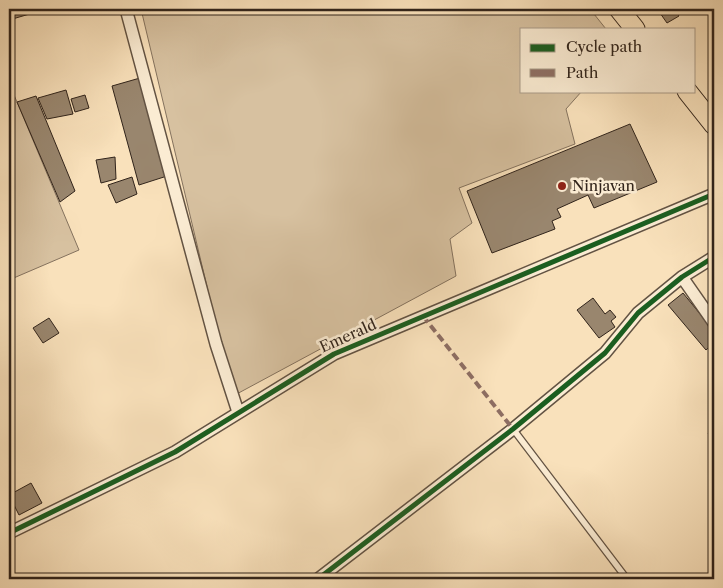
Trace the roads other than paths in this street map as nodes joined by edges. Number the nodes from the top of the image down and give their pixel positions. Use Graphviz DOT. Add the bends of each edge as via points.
graph roads {
  1 [pos="126,9"];
  2 [pos="619,9"];
  3 [pos="634,28"];
  4 [pos="688,92"];
  5 [pos="714,125"];
  6 [pos="714,194"];
  7 [pos="714,257"];
  8 [pos="682,277"];
  9 [pos="714,323"];
  10 [pos="238,412"];
  11 [pos="514,429"];
  12 [pos="9,533"];
  13 [pos="318,579"];
  14 [pos="627,579"];
  1 -- 10 [label="street" via="216,344"];
  2 -- 3 [label="main road"];
  4 -- 5 [label="main road"];
  6 -- 10 [label="street, Emerald" via="334,354"];
  7 -- 8 [label="street"];
  8 -- 9 [label="street"];
  8 -- 11 [label="street" via="638,313 605,353"];
  10 -- 12 [label="street, Emerald" via="161,459"];
  11 -- 13 [label="street"];
  11 -- 14 [label="lane"];
}
